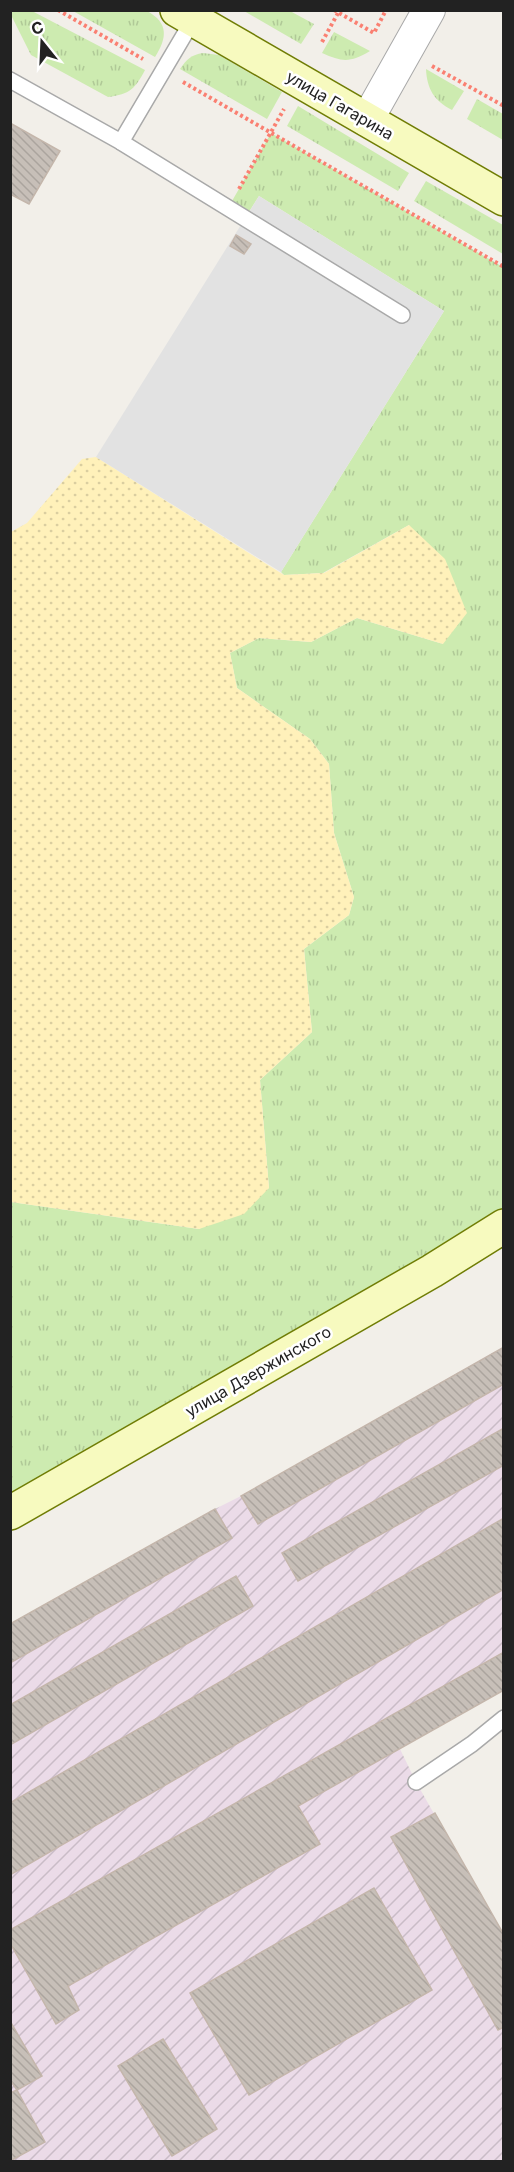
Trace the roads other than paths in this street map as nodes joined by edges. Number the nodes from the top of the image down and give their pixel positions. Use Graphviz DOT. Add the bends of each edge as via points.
graph roads {
  1 [pos="429,10"];
  2 [pos="185,15"];
  3 [pos="10,80"];
  4 [pos="366,120"];
  5 [pos="121,142"];
  6 [pos="504,199"];
  7 [pos="402,315"];
  8 [pos="504,1226"];
  9 [pos="10,1513"];
  10 [pos="504,1718"];
  11 [pos="416,1782"];
  1 -- 4 [label="street"];
  2 -- 4 [label="main road, улица Гагарина"];
  2 -- 5 [label="lane"];
  3 -- 5 [label="lane"];
  4 -- 6 [label="main road, улица Гагарина"];
  5 -- 7 [label="lane"];
  8 -- 9 [label="main road, улица Дзержинского"];
  10 -- 11 [label="lane"];
}
